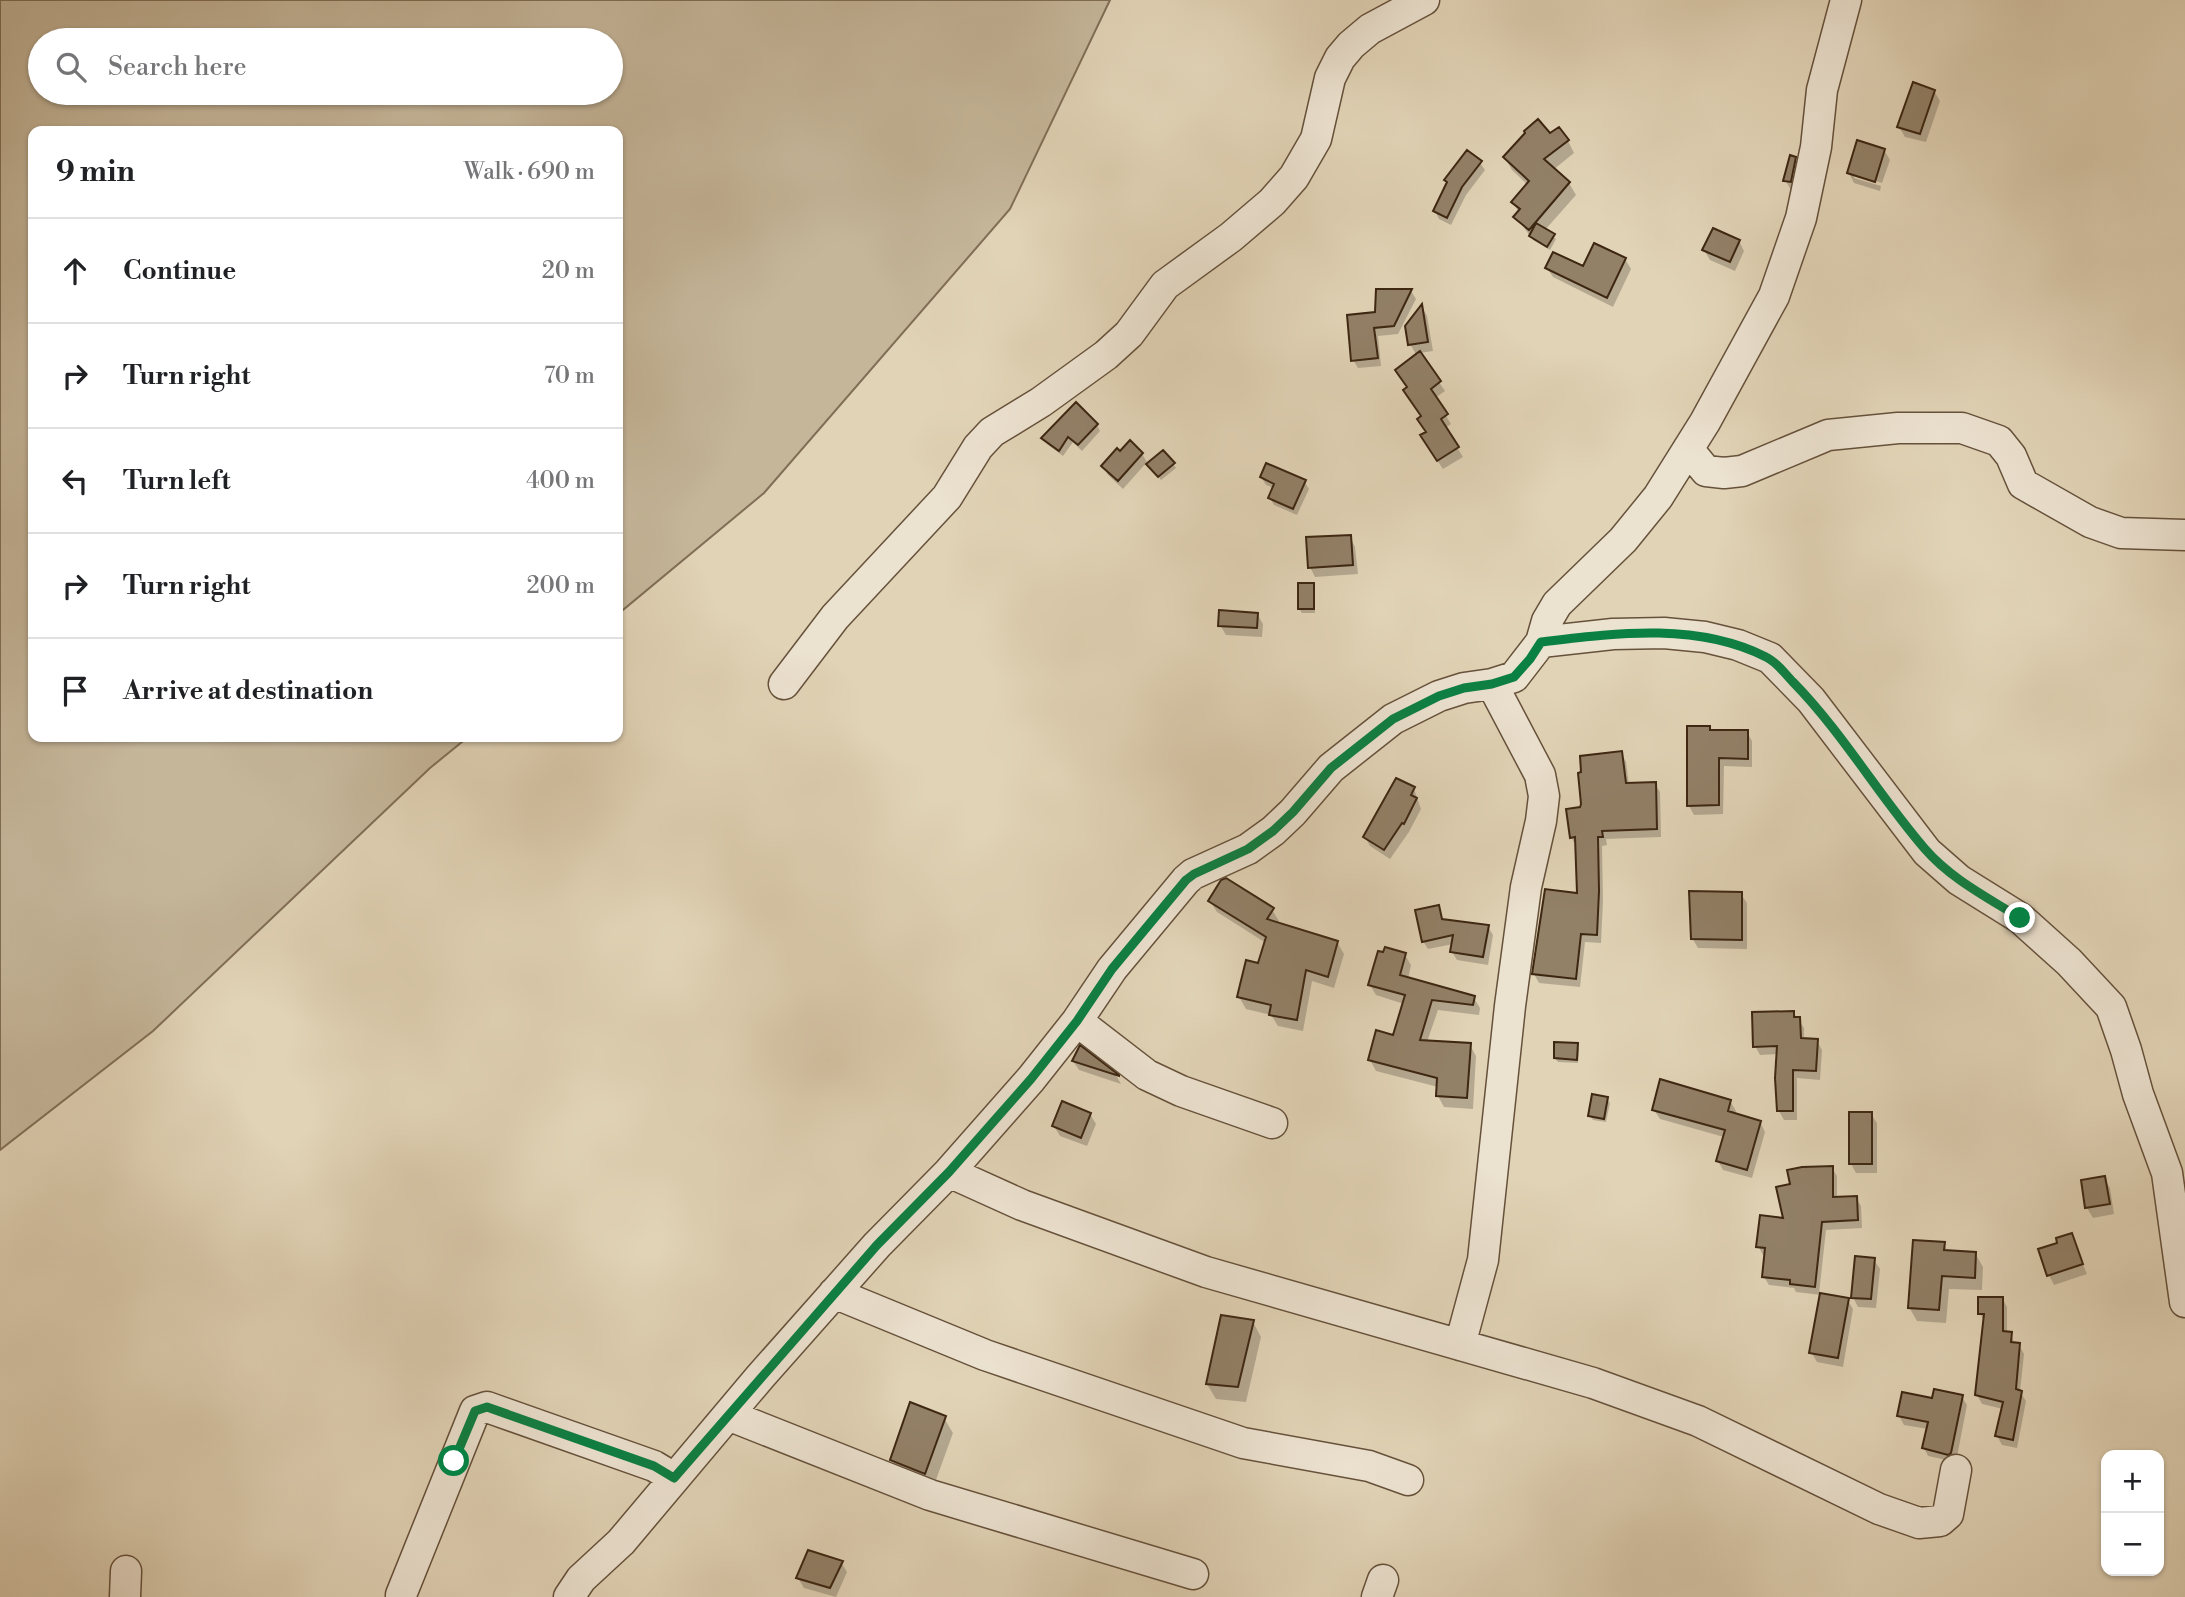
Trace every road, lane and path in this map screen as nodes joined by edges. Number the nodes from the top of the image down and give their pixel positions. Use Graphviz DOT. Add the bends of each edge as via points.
graph roads {
  1 [pos="1424,0"];
  2 [pos="1846,0"];
  3 [pos="1688,449"];
  4 [pos="2185,535"];
  5 [pos="1541,642"];
  6 [pos="784,684"];
  7 [pos="1492,684"];
  8 [pos="1077,1021"];
  9 [pos="1272,1123"];
  10 [pos="949,1172"];
  11 [pos="834,1293"];
  12 [pos="2185,1302"];
  13 [pos="1460,1345"];
  14 [pos="728,1415"];
  15 [pos="1956,1470"];
  16 [pos="674,1478"];
  17 [pos="1408,1480"];
  18 [pos="1194,1574"];
  19 [pos="401,1595"];
  20 [pos="569,1597"];
  1 -- 6 [label="street" via="1370,29 1340,58 1330,78 1316,139 1294,177 1272,202 1165,285 1129,334 1106,355 992,432 947,498 835,617"];
  2 -- 3 [label="street" via="1822,90 1801,218 1774,296"];
  3 -- 4 [label="street" via="1706,471 1724,473 1742,471 1828,435 1962,428 1999,441 2023,484 2090,522 2121,533"];
  3 -- 5 [label="street" via="1623,540 1557,604"];
  5 -- 7 [label="street" via="1514,677"];
  5 -- 12 [label="street" via="1664,633 1727,642 1770,658 1811,700 1927,852 1959,880 2020,918 2068,962 2111,1007 2126,1050 2167,1173"];
  7 -- 8 [label="street" via="1439,696 1393,719 1331,768 1273,831 1248,849 1194,874 1112,969"];
  7 -- 13 [label="street" via="1540,775 1544,796 1510,1006 1483,1260"];
  8 -- 9 [label="street" via="1147,1075"];
  8 -- 10 [label="street"];
  10 -- 11 [label="street"];
  10 -- 13 [label="street" via="1022,1205 1206,1272"];
  11 -- 14 [label="street"];
  11 -- 17 [label="street" via="985,1355 1243,1443 1355,1463"];
  13 -- 15 [label="street" via="1593,1383 1698,1421 1879,1509 1919,1523 1940,1521 1948,1514"];
  14 -- 16 [label="street"];
  14 -- 18 [label="street" via="930,1495"];
  16 -- 19 [label="street" via="654,1466 481,1407 464,1436"];
  16 -- 20 [label="street"];
}
